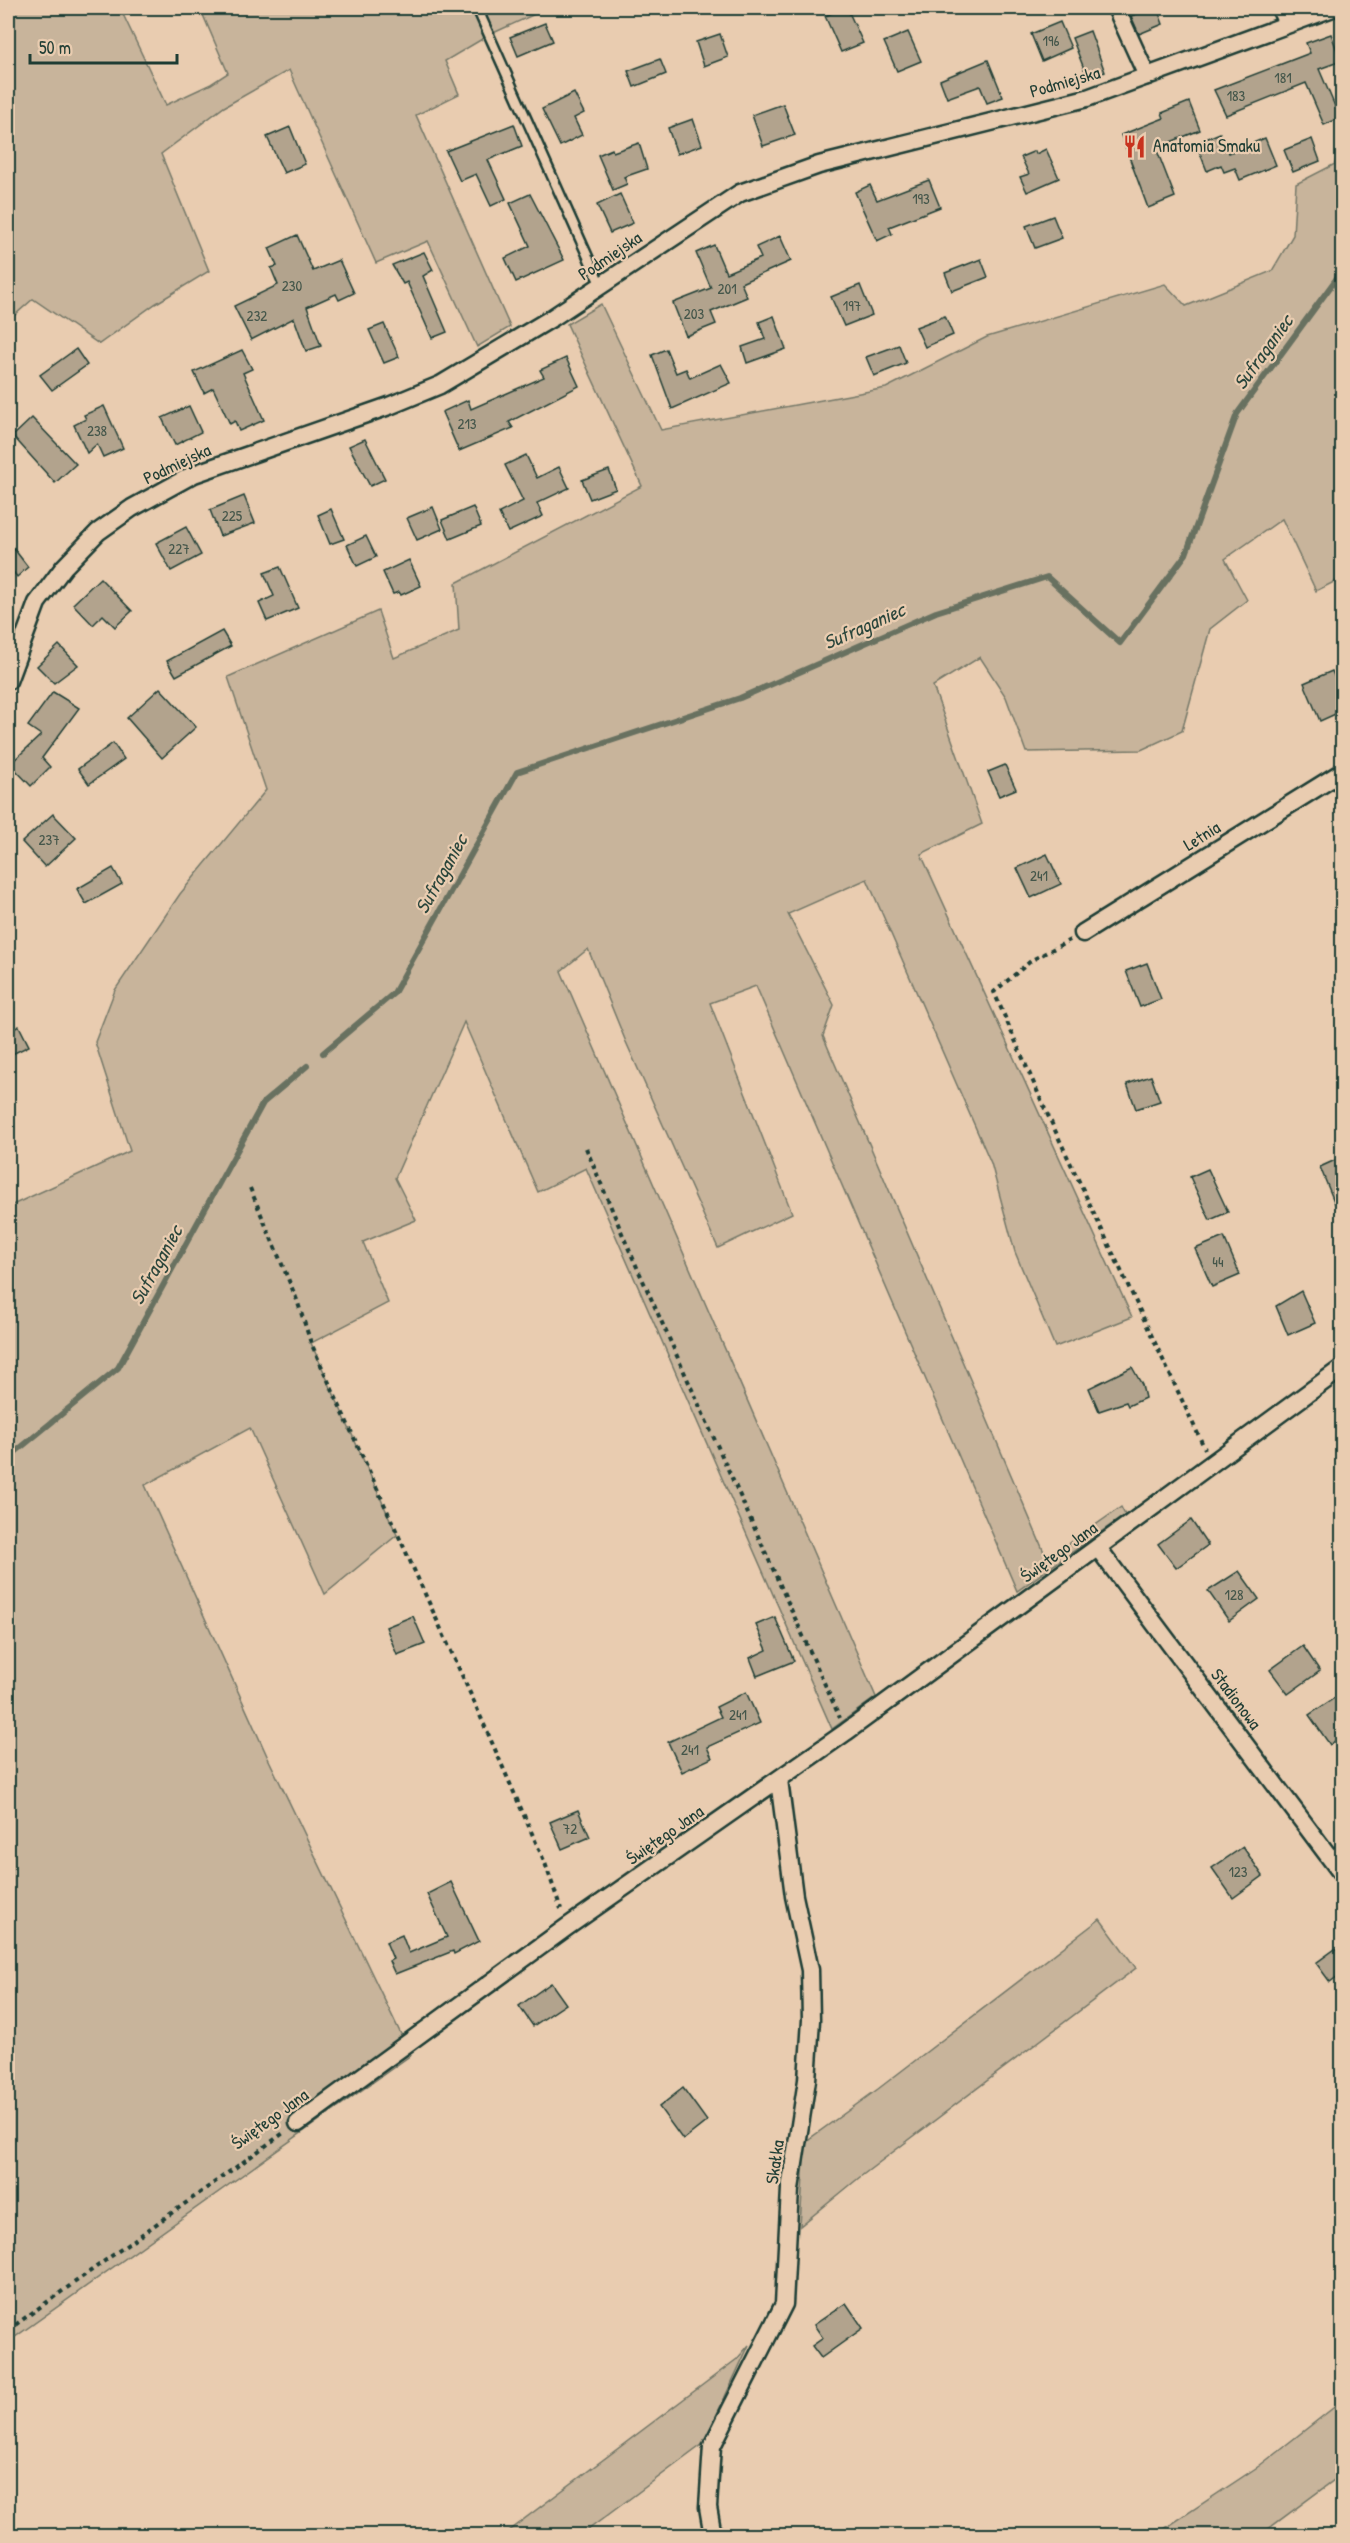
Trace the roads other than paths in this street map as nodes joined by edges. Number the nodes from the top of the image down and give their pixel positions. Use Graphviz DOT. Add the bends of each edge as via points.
graph roads {
  1 [pos="477,8"];
  2 [pos="1116,8"];
  3 [pos="1280,8"];
  4 [pos="1333,8"];
  5 [pos="1287,24"];
  6 [pos="1147,76"];
  7 [pos="601,286"];
  8 [pos="8,681"];
  9 [pos="1342,772"];
  10 [pos="1083,933"];
  11 [pos="1342,1368"];
  12 [pos="1098,1548"];
  13 [pos="779,1780"];
  14 [pos="1336,1852"];
  15 [pos="1342,1874"];
  16 [pos="298,2123"];
  17 [pos="713,2535"];
  1 -- 7 [label="lane"];
  2 -- 6 [label="street"];
  3 -- 5 [label="street"];
  4 -- 5 [label="street, Podmiejska"];
  5 -- 6 [label="street, Podmiejska"];
  6 -- 7 [label="street, Podmiejska" via="1087,98 819,165 762,185 740,194"];
  7 -- 8 [label="street, Podmiejska" via="440,385 194,474 132,508 98,532 37,603"];
  9 -- 10 [label="street, Letnia"];
  11 -- 12 [label="street, Świętego Jana"];
  12 -- 13 [label="street, Świętego Jana"];
  12 -- 14 [label="street, Stadionowa"];
  13 -- 16 [label="street, Świętego Jana" via="567,1927"];
  13 -- 17 [label="street, Skałka" via="794,1896 810,1970 807,2080 790,2189 784,2304 712,2446 708,2507"];
  14 -- 15 [label="street, Stadionowa"];
}
